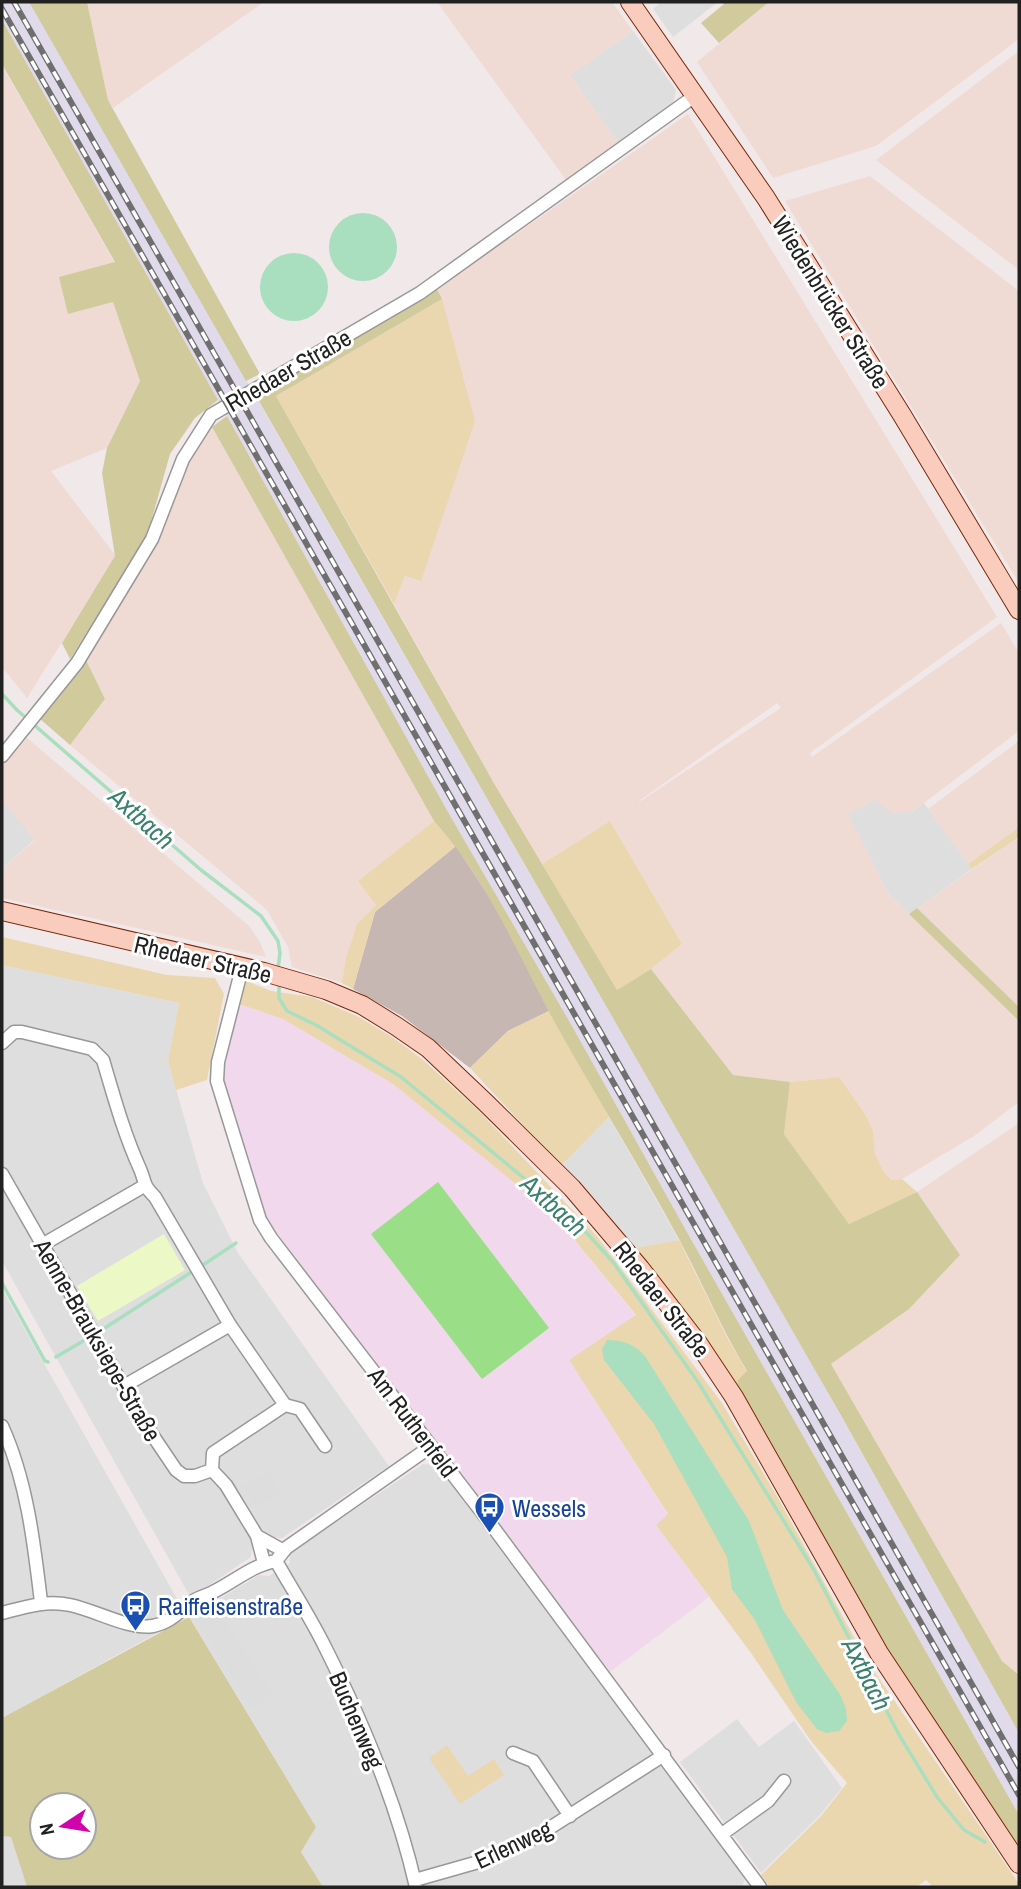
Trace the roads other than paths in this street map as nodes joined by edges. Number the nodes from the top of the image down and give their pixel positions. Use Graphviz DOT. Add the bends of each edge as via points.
graph roads {
  1 [pos="630,2"];
  2 [pos="696,95"];
  3 [pos="1019,610"];
  4 [pos="2,756"];
  5 [pos="2,911"];
  6 [pos="242,968"];
  7 [pos="2,1043"];
  8 [pos="2,1174"];
  9 [pos="144,1186"];
  10 [pos="43,1245"];
  11 [pos="230,1325"];
  12 [pos="124,1386"];
  13 [pos="285,1405"];
  14 [pos="3,1431"];
  15 [pos="325,1446"];
  16 [pos="430,1447"];
  17 [pos="212,1470"];
  18 [pos="257,1536"];
  19 [pos="274,1559"];
  20 [pos="41,1602"];
  21 [pos="2,1614"];
  22 [pos="513,1753"];
  23 [pos="664,1755"];
  24 [pos="784,1781"];
  25 [pos="570,1816"];
  26 [pos="722,1834"];
  27 [pos="1019,1864"];
  28 [pos="415,1884"];
  29 [pos="760,1887"];
  1 -- 2 [label="street, Wiedenbrücker Straße"];
  2 -- 3 [label="street, Wiedenbrücker Straße" via="766,198"];
  2 -- 4 [label="street, Rhedaer Straße" via="420,293 211,415 183,459 152,539 77,663"];
  5 -- 6 [label="street, Rhedaer Straße"];
  6 -- 16 [label="street, Am Ruthenfeld" via="217,1081 260,1220"];
  6 -- 27 [label="street, Rhedaer Straße" via="326,990 362,1006 428,1048 572,1188 640,1268 734,1397 879,1653"];
  7 -- 9 [label="street" via="14,1032 22,1032 99,1054"];
  8 -- 10 [label="street, Aenne-Brauksiepe-Straße"];
  9 -- 10 [label="street"];
  9 -- 11 [label="street" via="155,1197"];
  10 -- 12 [label="street, Aenne-Brauksiepe-Straße"];
  11 -- 12 [label="street"];
  11 -- 13 [label="street"];
  12 -- 17 [label="street, Aenne-Brauksiepe-Straße" via="176,1470 184,1476"];
  13 -- 15 [label="street" via="300,1409"];
  13 -- 17 [label="street" via="213,1453"];
  14 -- 20 [label="street" via="29,1517"];
  16 -- 19 [label="street"];
  16 -- 23 [label="street, Am Ruthenfeld"];
  17 -- 18 [label="street"];
  18 -- 19 [label="street"];
  18 -- 19 [label="street"];
  19 -- 20 [label="street" via="156,1625 137,1625 70,1605"];
  19 -- 28 [label="street, Buchenweg" via="351,1702 398,1819"];
  20 -- 21 [label="street"];
  22 -- 25 [label="street, Erlenweg" via="533,1761"];
  23 -- 25 [label="street, Erlenweg"];
  23 -- 26 [label="street, Am Ruthenfeld"];
  24 -- 26 [label="street" via="768,1801"];
  25 -- 28 [label="street, Erlenweg" via="506,1852"];
  26 -- 29 [label="street, Am Ruthenfeld"];
}
